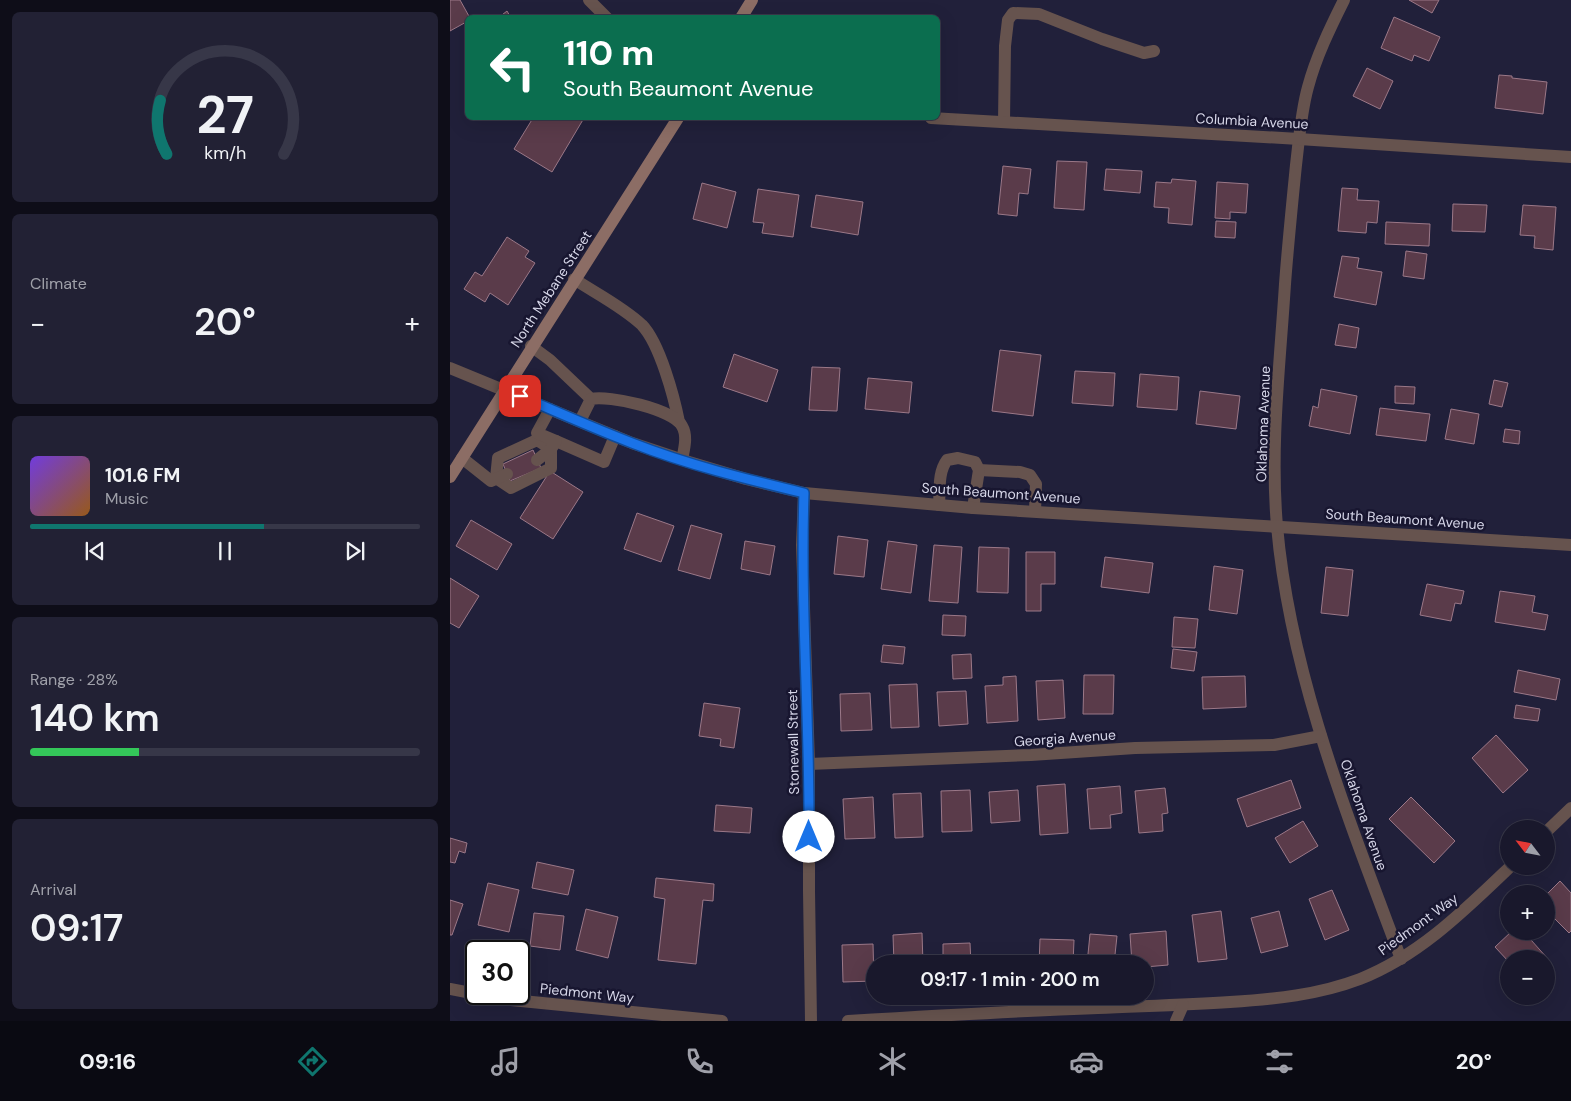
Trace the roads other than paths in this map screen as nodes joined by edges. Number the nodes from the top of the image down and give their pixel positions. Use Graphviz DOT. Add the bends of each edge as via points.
graph roads {
  1 [pos="589,0"];
  2 [pos="752,0"];
  3 [pos="1344,0"];
  4 [pos="604,15"];
  5 [pos="743,15"];
  6 [pos="1154,51"];
  7 [pos="940,118"];
  8 [pos="677,120"];
  9 [pos="1004,122"];
  10 [pos="1299,139"];
  11 [pos="1571,157"];
  12 [pos="574,279"];
  13 [pos="531,346"];
  14 [pos="450,368"];
  15 [pos="505,390"];
  16 [pos="591,399"];
  17 [pos="550,409"];
  18 [pos="580,421"];
  19 [pos="680,422"];
  20 [pos="615,436"];
  21 [pos="554,445"];
  22 [pos="462,458"];
  23 [pos="537,460"];
  24 [pos="682,460"];
  25 [pos="979,470"];
  26 [pos="502,476"];
  27 [pos="450,477"];
  28 [pos="804,493"];
  29 [pos="939,504"];
  30 [pos="974,508"];
  31 [pos="1035,511"];
  32 [pos="1277,526"];
  33 [pos="1571,545"];
  34 [pos="1322,736"];
  35 [pos="809,764"];
  36 [pos="1571,808"];
  37 [pos="1555,823"];
  38 [pos="1502,875"];
  39 [pos="1401,959"];
  40 [pos="450,990"];
  41 [pos="1183,1005"];
  42 [pos="722,1021"];
  43 [pos="811,1021"];
  44 [pos="848,1021"];
  45 [pos="1176,1021"];
  1 -- 4 [label="street"];
  2 -- 5 [label="main road"];
  3 -- 10 [label="street, Oklahoma Avenue" via="1312,74"];
  6 -- 9 [label="street" via="1144,53 1040,14 1013,13 1008,20 1005,46"];
  7 -- 9 [label="street, Columbia Avenue"];
  8 -- 12 [label="main road, North Mebane Street"];
  9 -- 10 [label="street, Columbia Avenue"];
  10 -- 11 [label="street, Columbia Avenue"];
  10 -- 32 [label="street, Oklahoma Avenue" via="1288,240 1274,459"];
  12 -- 13 [label="main road, North Mebane Street"];
  12 -- 19 [label="street" via="626,312 652,339"];
  13 -- 15 [label="main road, North Mebane Street"];
  13 -- 16 [label="street"];
  14 -- 15 [label="street, South Beaumont Avenue"];
  15 -- 17 [label="street, South Beaumont Avenue"];
  15 -- 22 [label="main road, North Mebane Street"];
  16 -- 18 [label="street"];
  16 -- 19 [label="street" via="638,404"];
  17 -- 18 [label="street, South Beaumont Avenue"];
  17 -- 21 [label="street" via="536,433"];
  18 -- 20 [label="street, South Beaumont Avenue"];
  19 -- 24 [label="street" via="685,436"];
  20 -- 21 [label="street" via="604,462"];
  20 -- 24 [label="street, South Beaumont Avenue"];
  21 -- 23 [label="street"];
  21 -- 26 [label="street" via="536,440 498,458"];
  21 -- 26 [label="street" via="551,468 511,488"];
  22 -- 26 [label="street" via="491,480"];
  22 -- 27 [label="main road, North Mebane Street"];
  24 -- 28 [label="street, South Beaumont Avenue"];
  25 -- 29 [label="street" via="975,462 969,460 948,460 943,465 940,478"];
  25 -- 30 [label="street"];
  25 -- 31 [label="street" via="1030,475 1036,484"];
  28 -- 29 [label="street, South Beaumont Avenue"];
  28 -- 35 [label="street, Stonewall Street" via="802,545"];
  29 -- 30 [label="street, South Beaumont Avenue"];
  30 -- 31 [label="street, South Beaumont Avenue"];
  31 -- 32 [label="street, South Beaumont Avenue"];
  32 -- 33 [label="street, South Beaumont Avenue"];
  32 -- 34 [label="street, Oklahoma Avenue" via="1292,623"];
  34 -- 35 [label="street, Georgia Avenue" via="1274,745 1134,748"];
  34 -- 39 [label="street, Oklahoma Avenue" via="1340,797"];
  35 -- 43 [label="street, Stonewall Street"];
  36 -- 37 [label="street"];
  38 -- 39 [label="street, Piedmont Way" via="1472,903"];
  39 -- 41 [label="street, Piedmont Way" via="1360,979 1316,992 1287,998"];
  40 -- 42 [label="street, Piedmont Way" via="502,999"];
  41 -- 44 [label="street, Piedmont Way"];
  41 -- 45 [label="street"];
}
